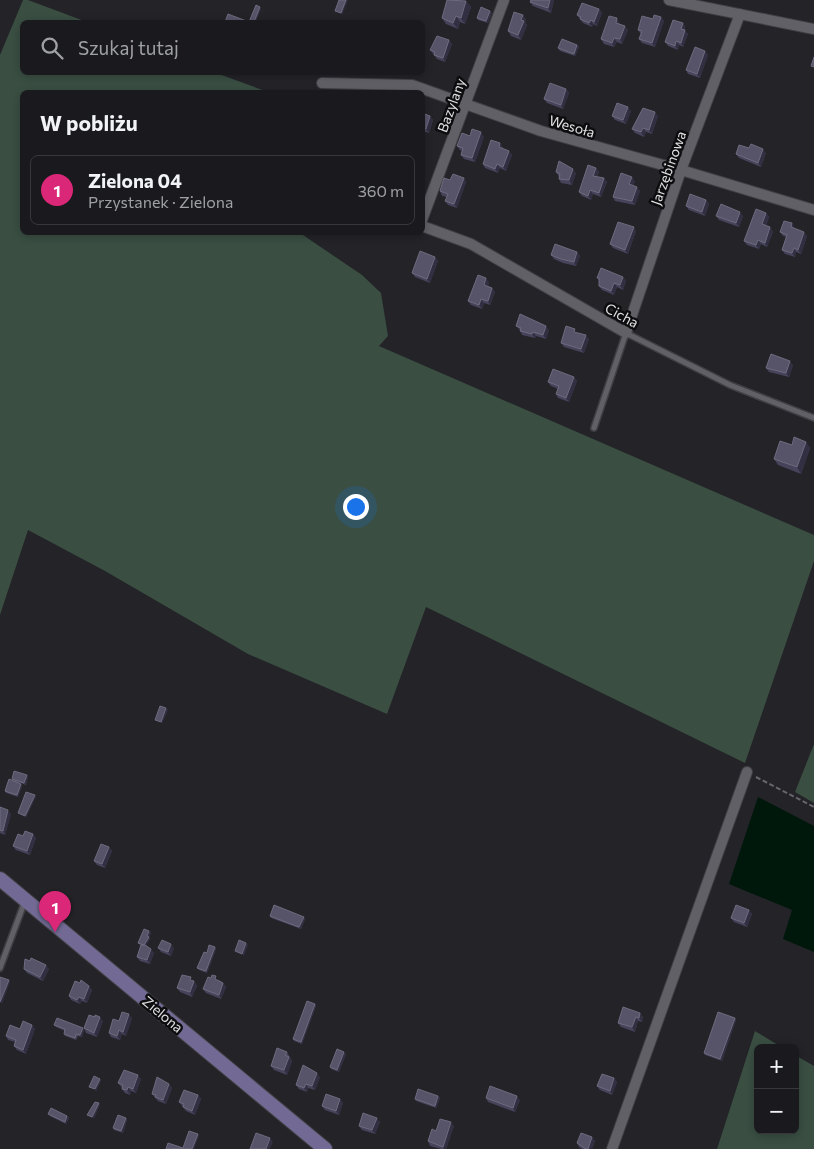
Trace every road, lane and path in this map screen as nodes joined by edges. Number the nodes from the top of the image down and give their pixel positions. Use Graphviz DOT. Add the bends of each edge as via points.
graph roads {
  1 [pos="504,0"];
  2 [pos="670,0"];
  3 [pos="740,14"];
  4 [pos="814,29"];
  5 [pos="322,83"];
  6 [pos="465,105"];
  7 [pos="681,170"];
  8 [pos="814,210"];
  9 [pos="425,212"];
  10 [pos="425,227"];
  11 [pos="626,333"];
  12 [pos="814,418"];
  13 [pos="594,428"];
  14 [pos="747,772"];
  15 [pos="814,807"];
  16 [pos="0,880"];
  17 [pos="26,901"];
  18 [pos="0,968"];
  19 [pos="325,1149"];
  20 [pos="612,1149"];
  1 -- 6 [label="street, Bazylany"];
  2 -- 3 [label="street"];
  3 -- 4 [label="street"];
  3 -- 7 [label="street, Jarzębinowa"];
  5 -- 6 [label="street, Wesoła" via="412,85"];
  6 -- 7 [label="street, Wesoła" via="541,131"];
  6 -- 9 [label="street, Bazylany"];
  7 -- 8 [label="street, Wesoła"];
  7 -- 11 [label="street, Jarzębinowa"];
  10 -- 11 [label="street, Cicha" via="471,244"];
  11 -- 12 [label="lane, Cicha" via="722,381"];
  11 -- 13 [label="lane"];
  14 -- 15 [label="path"];
  14 -- 20 [label="street"];
  16 -- 17 [label="street, Zielona"];
  17 -- 18 [label="lane"];
  17 -- 19 [label="street, Zielona"];
}
